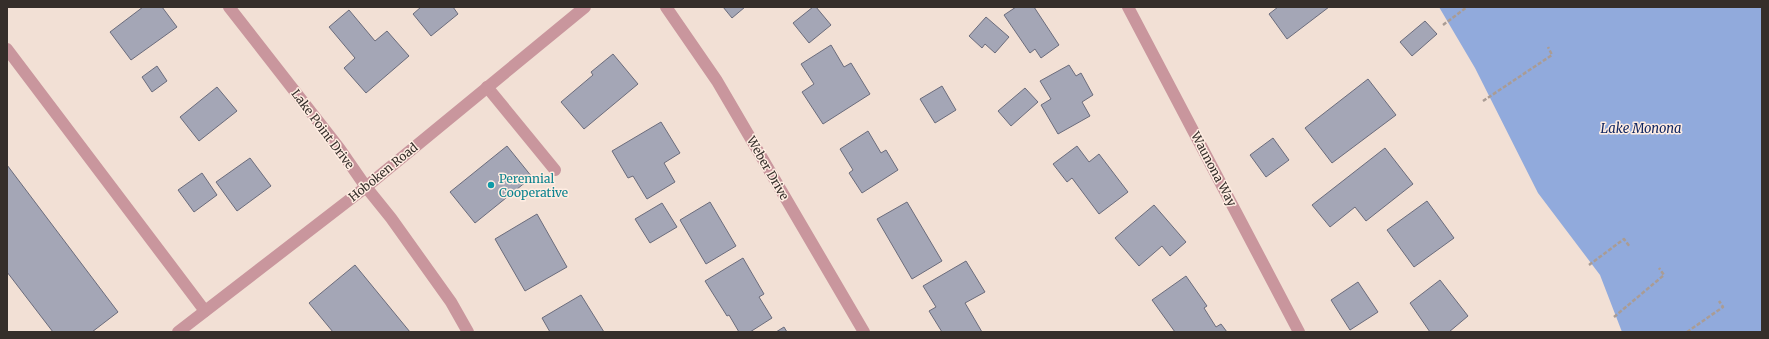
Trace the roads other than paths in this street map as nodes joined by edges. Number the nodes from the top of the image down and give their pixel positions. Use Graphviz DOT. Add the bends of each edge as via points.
graph roads {
  1 [pos="229,7"];
  2 [pos="585,7"];
  3 [pos="666,7"];
  4 [pos="1128,7"];
  5 [pos="7,48"];
  6 [pos="487,87"];
  7 [pos="555,170"];
  8 [pos="366,187"];
  9 [pos="205,311"];
  10 [pos="178,332"];
  11 [pos="468,332"];
  12 [pos="864,332"];
  13 [pos="1299,332"];
  1 -- 8 [label="street, Lake Point Drive" via="339,148"];
  2 -- 6 [label="street, Hoboken Road"];
  3 -- 12 [label="street, Weber Drive" via="717,81"];
  4 -- 13 [label="street, Waunona Way"];
  5 -- 9 [label="street"];
  6 -- 7 [label="street"];
  6 -- 8 [label="street, Hoboken Road"];
  8 -- 9 [label="street, Hoboken Road"];
  8 -- 11 [label="street, Lake Point Drive" via="437,283"];
  9 -- 10 [label="street, Hoboken Road"];
}
